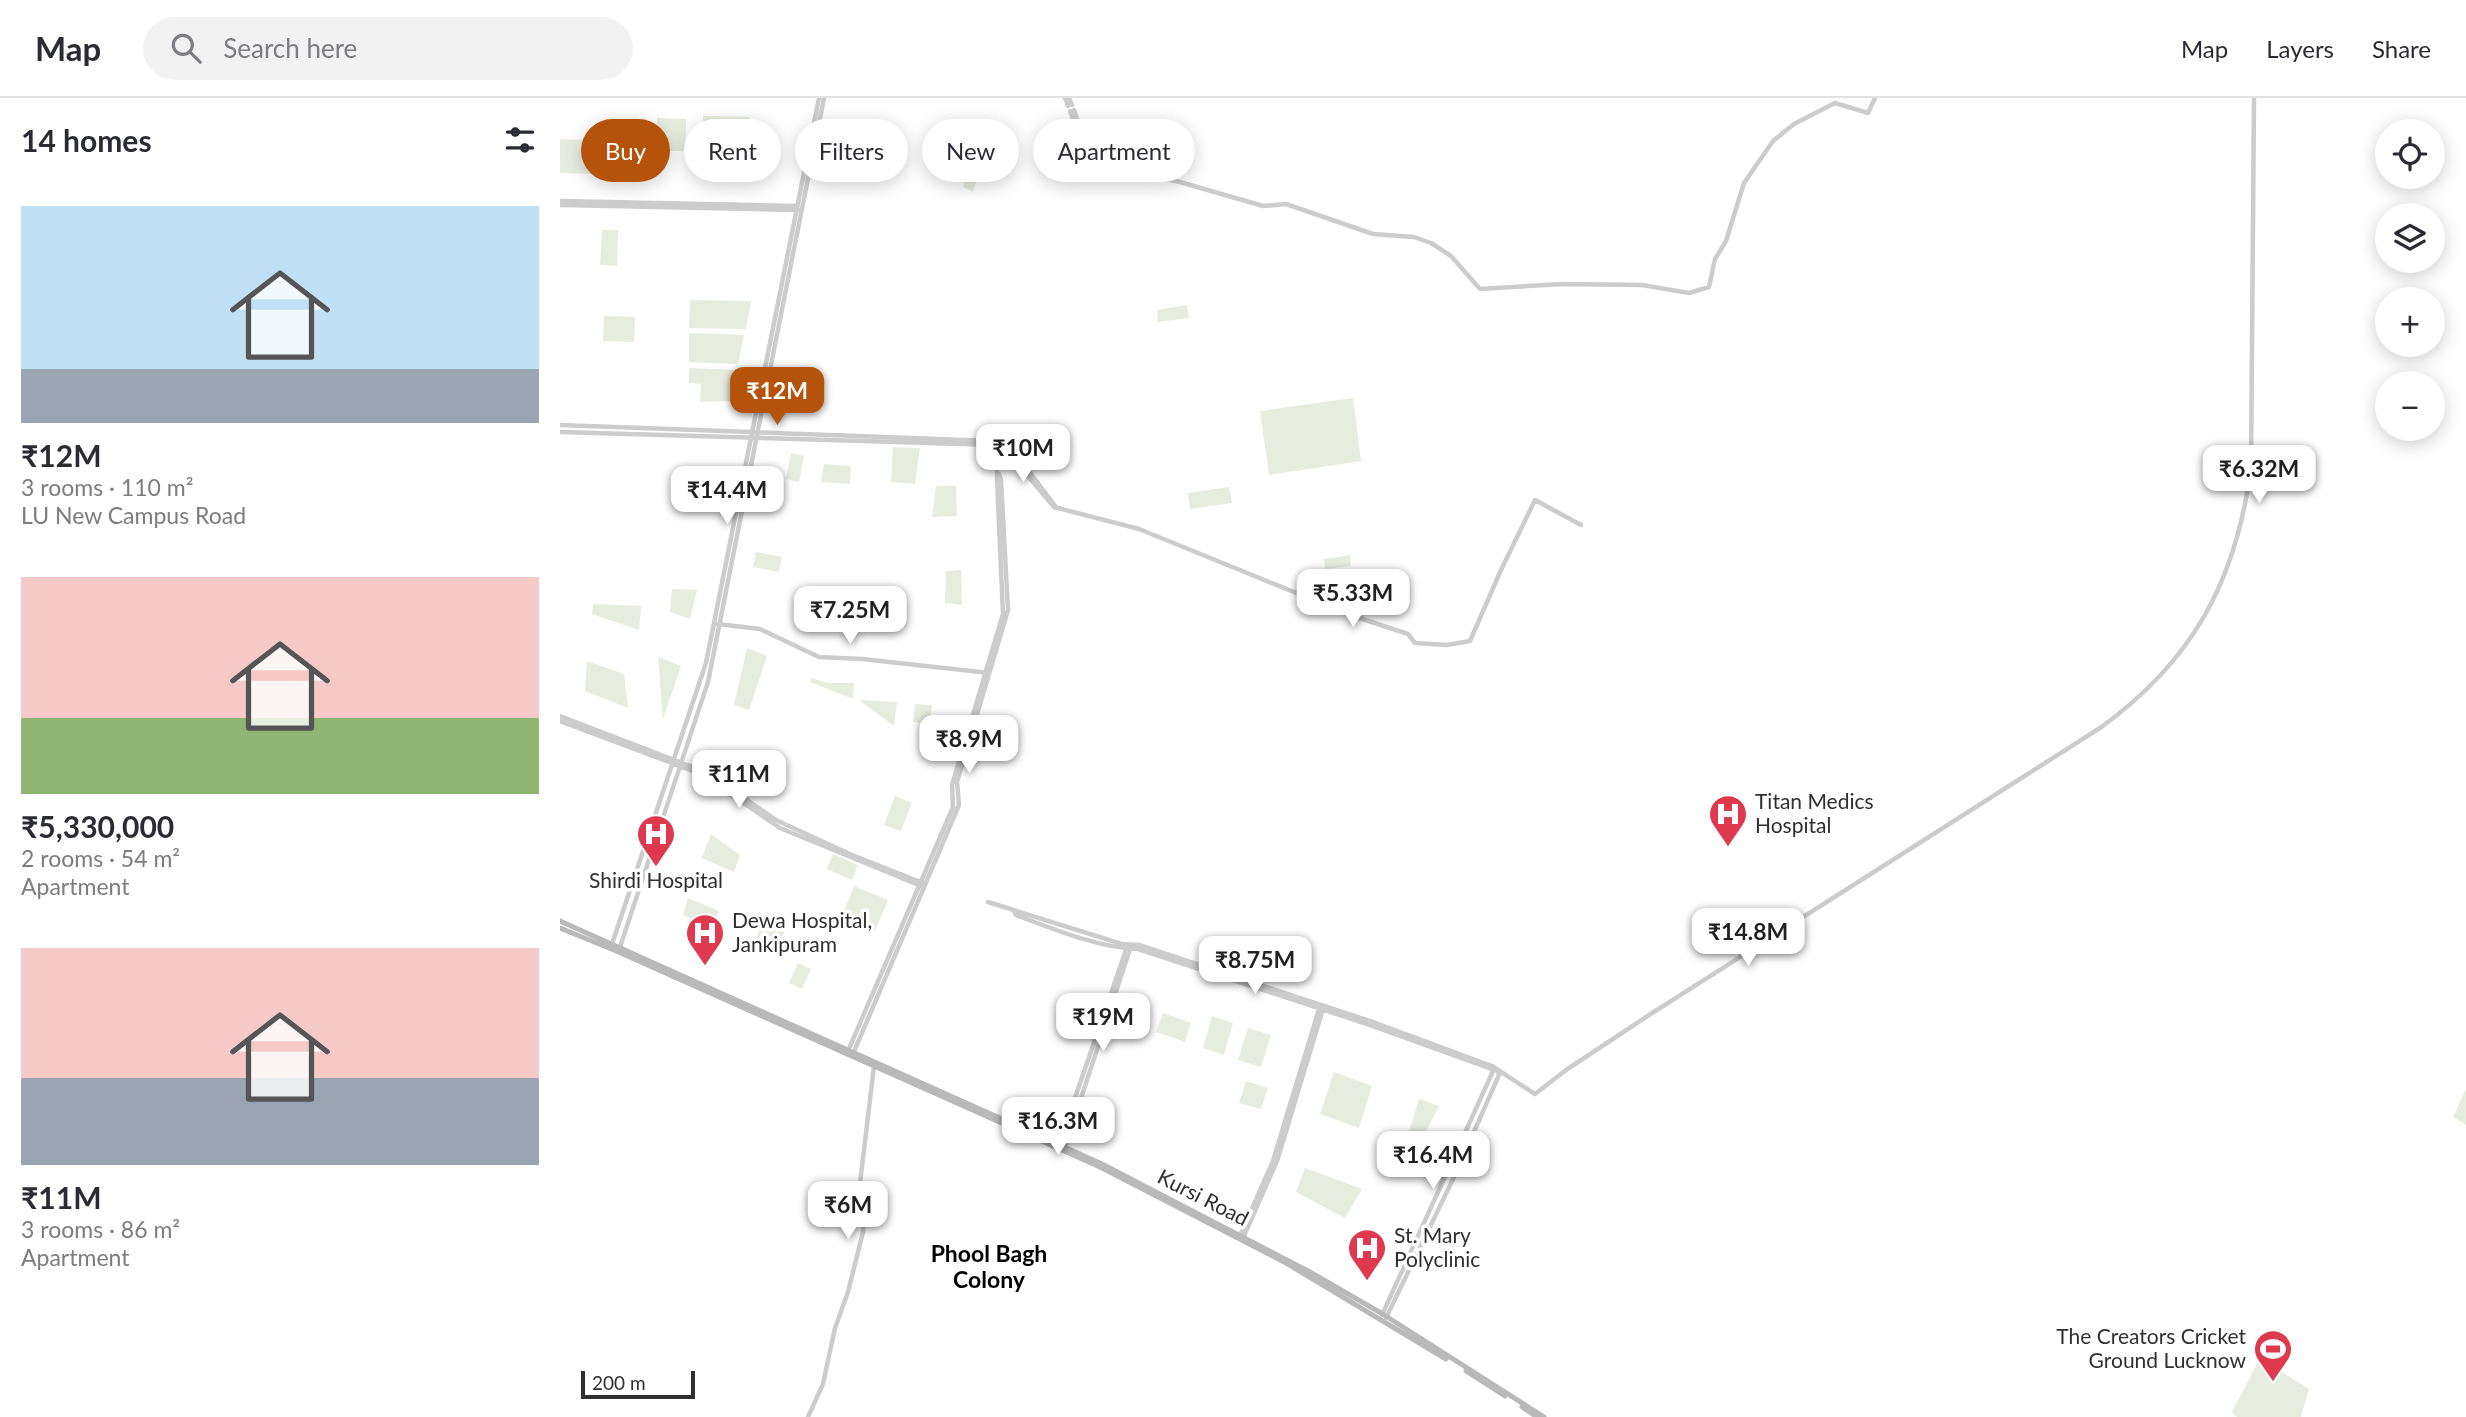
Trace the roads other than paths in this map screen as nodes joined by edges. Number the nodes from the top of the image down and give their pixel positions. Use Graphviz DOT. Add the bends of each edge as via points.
graph roads {
  1 [pos="822,98"];
  2 [pos="1067,98"];
  3 [pos="1875,98"];
  4 [pos="2254,98"];
  5 [pos="560,203"];
  6 [pos="800,208"];
  7 [pos="560,425"];
  8 [pos="560,432"];
  9 [pos="754,435"];
  10 [pos="997,445"];
  11 [pos="1581,525"];
  12 [pos="717,624"];
  13 [pos="988,673"];
  14 [pos="560,718"];
  15 [pos="677,763"];
  16 [pos="924,885"];
  17 [pos="988,902"];
  18 [pos="560,921"];
  19 [pos="560,928"];
  20 [pos="612,946"];
  21 [pos="1128,947"];
  22 [pos="619,949"];
  23 [pos="1321,1008"];
  24 [pos="850,1053"];
  25 [pos="874,1066"];
  26 [pos="1495,1070"];
  27 [pos="1061,1147"];
  28 [pos="1241,1238"];
  29 [pos="1384,1317"];
  30 [pos="1472,1373"];
  31 [pos="808,1417"];
  32 [pos="1537,1417"];
  33 [pos="1544,1417"];
  1 -- 6 [label="street"];
  2 -- 3 [label="street" via="1093,163 1263,206 1286,204 1373,234 1414,237 1451,256 1480,289 1643,285 1689,293 1709,287 1744,183 1773,142 1794,124 1835,103 1868,113"];
  4 -- 26 [label="street" via="2252,426 2246,506 2218,590 2178,656 2135,701 2100,728 1640,1021 1535,1094"];
  5 -- 6 [label="street"];
  6 -- 9 [label="street"];
  7 -- 9 [label="street"];
  8 -- 9 [label="street"];
  9 -- 10 [label="street"];
  9 -- 12 [label="street"];
  10 -- 11 [label="street" via="1015,448 1027,475 1056,507 1139,529 1408,634 1415,642 1447,645 1470,641 1535,500"];
  10 -- 13 [label="street" via="1008,610"];
  12 -- 13 [label="street" via="760,629 819,657"];
  12 -- 15 [label="street"];
  13 -- 16 [label="street" via="957,782 959,805"];
  14 -- 15 [label="street"];
  15 -- 16 [label="street" via="780,828"];
  15 -- 20 [label="street"];
  15 -- 22 [label="street"];
  16 -- 24 [label="street"];
  17 -- 21 [label="street"];
  18 -- 20 [label="main road, Kursi Road"];
  19 -- 20 [label="main road, Kursi Road"];
  20 -- 22 [label="main road, Kursi Road"];
  21 -- 23 [label="street" via="1139,945"];
  21 -- 27 [label="street"];
  22 -- 24 [label="main road, Kursi Road"];
  23 -- 26 [label="street"];
  23 -- 28 [label="street" via="1273,1161"];
  24 -- 25 [label="main road, Kursi Road"];
  24 -- 27 [label="main road, Kursi Road"];
  25 -- 27 [label="main road, Kursi Road"];
  25 -- 31 [label="street" via="858,1200 865,1213 863,1233 823,1384"];
  26 -- 29 [label="street"];
  27 -- 28 [label="main road, Kursi Road"];
  28 -- 29 [label="main road, Kursi Road"];
  29 -- 30 [label="main road, Kursi Road"];
  30 -- 32 [label="main road, Kursi Road"];
  30 -- 33 [label="main road, Kursi Road"];
}
